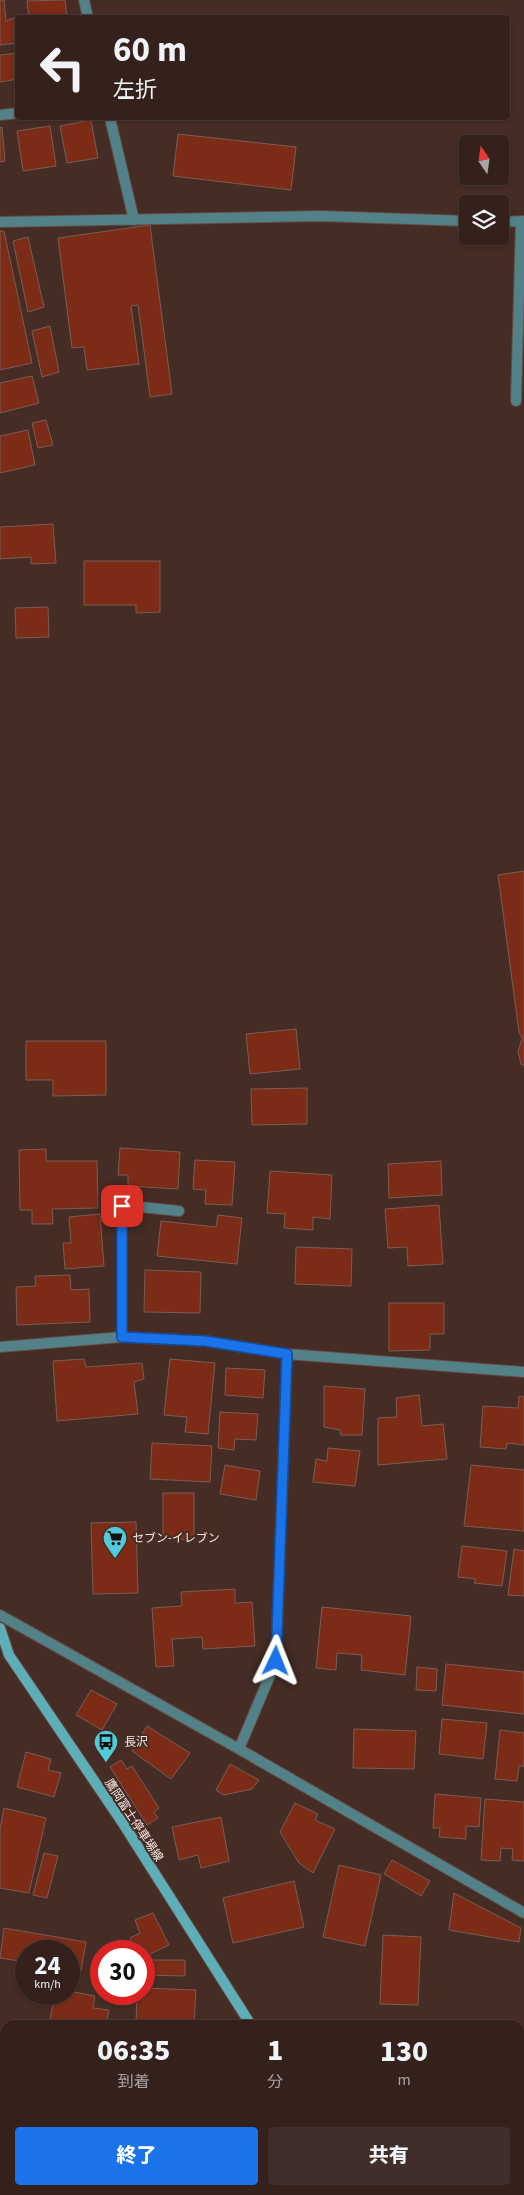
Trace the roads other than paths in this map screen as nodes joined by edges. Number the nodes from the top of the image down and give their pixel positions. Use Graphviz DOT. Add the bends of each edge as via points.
graph roads {
  1 [pos="84,0"];
  2 [pos="87,15"];
  3 [pos="15,113"];
  4 [pos="0,115"];
  5 [pos="110,120"];
  6 [pos="134,220"];
  7 [pos="459,221"];
  8 [pos="0,222"];
  9 [pos="509,222"];
  10 [pos="522,222"];
  11 [pos="516,401"];
  12 [pos="179,1211"];
  13 [pos="122,1337"];
  14 [pos="0,1347"];
  15 [pos="287,1354"];
  16 [pos="524,1372"];
  17 [pos="0,1615"];
  18 [pos="0,1628"];
  19 [pos="239,1749"];
  20 [pos="524,1913"];
  21 [pos="248,2020"];
  1 -- 2 [label="street"];
  3 -- 4 [label="street"];
  5 -- 6 [label="street"];
  6 -- 7 [label="street" via="320,216"];
  6 -- 8 [label="street"];
  9 -- 10 [label="street"];
  10 -- 11 [label="street"];
  12 -- 13 [label="street" via="122,1206"];
  13 -- 14 [label="street"];
  13 -- 15 [label="street" via="205,1341"];
  15 -- 16 [label="street"];
  15 -- 19 [label="street" via="276,1661"];
  17 -- 19 [label="street"];
  18 -- 21 [label="main road, 鷹岡富士停車場線" via="9,1655 124,1826"];
  19 -- 20 [label="street"];
}
